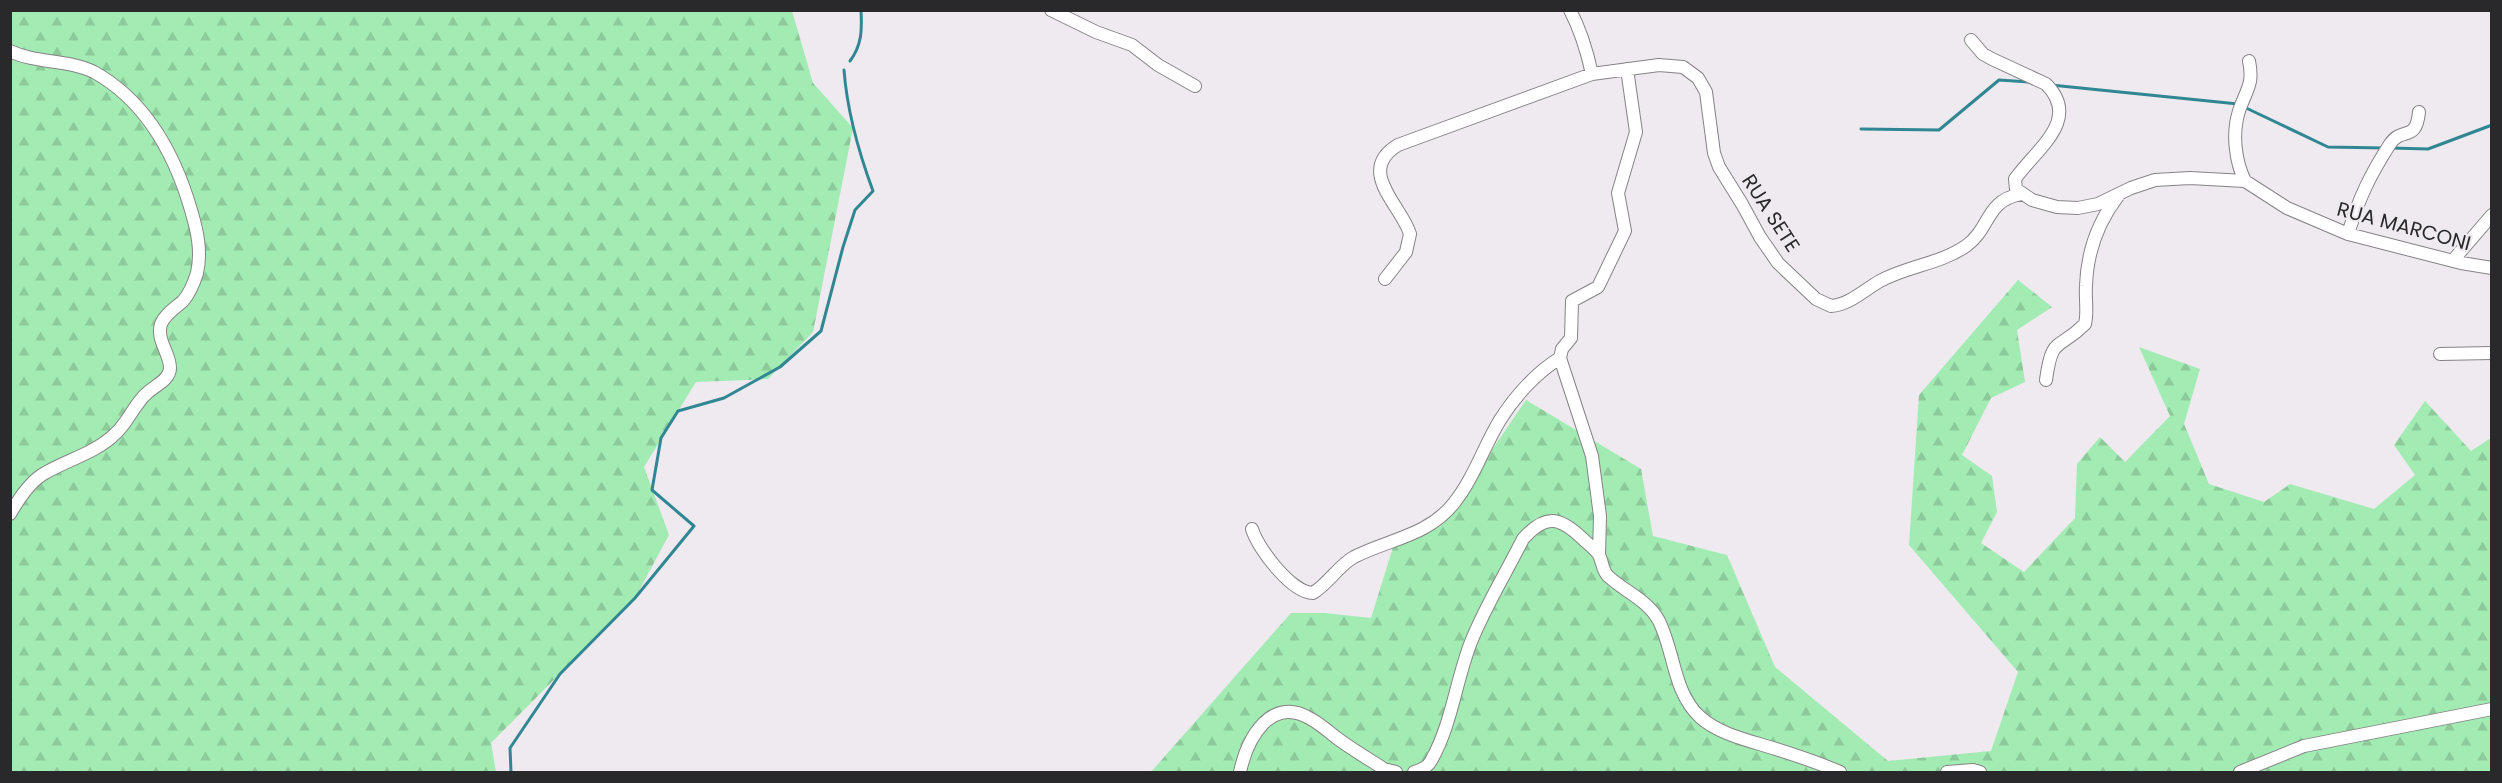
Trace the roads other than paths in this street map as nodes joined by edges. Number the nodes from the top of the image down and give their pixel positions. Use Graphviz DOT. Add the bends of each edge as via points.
graph roads {
  1 [pos="1051,10"];
  2 [pos="1570,10"];
  3 [pos="1971,40"];
  4 [pos="10,51"];
  5 [pos="2249,61"];
  6 [pos="1627,69"];
  7 [pos="1592,74"];
  8 [pos="1195,86"];
  9 [pos="2419,112"];
  10 [pos="2245,181"];
  11 [pos="2021,194"];
  12 [pos="2119,195"];
  13 [pos="2492,215"];
  14 [pos="2348,234"];
  15 [pos="2454,259"];
  16 [pos="2492,268"];
  17 [pos="1385,279"];
  18 [pos="2492,353"];
  19 [pos="2440,354"];
  20 [pos="1560,358"];
  21 [pos="2046,380"];
  22 [pos="10,514"];
  23 [pos="1252,529"];
  24 [pos="1599,555"];
  25 [pos="2492,710"];
  26 [pos="1240,772"];
  27 [pos="1396,772"];
  28 [pos="1414,772"];
  29 [pos="1840,772"];
  30 [pos="1947,772"];
  31 [pos="1980,772"];
  32 [pos="2240,772"];
  1 -- 8 [label="street" via="1132,45"];
  2 -- 7 [label="street"];
  3 -- 11 [label="street" via="1983,54 2046,84 2060,105 2054,132 2015,179"];
  4 -- 22 [label="street" via="84,68 134,104 173,157 194,220 199,252 189,292 161,326 170,364 167,377 140,400 106,443 40,476"];
  5 -- 10 [label="street" via="2251,85 2239,110 2236,136 2238,165"];
  6 -- 7 [label="street, RUA SETE"];
  6 -- 11 [label="street, RUA SETE" via="1675,65 1698,78 1706,92 1714,153 1723,175 1778,263 1816,299 1831,306 1846,302 1881,280 1958,250 1974,238 2002,200"];
  6 -- 20 [label="street" via="1636,132 1618,193 1625,231 1598,287 1572,302 1571,338"];
  7 -- 17 [label="street, RUA SETE" via="1388,151 1381,182 1410,234 1406,252"];
  9 -- 14 [label="street" via="2417,128 2394,139 2366,182"];
  10 -- 12 [label="street" via="2168,178 2138,185"];
  10 -- 14 [label="street, RUA MARCONI" via="2287,208"];
  11 -- 12 [label="street" via="2057,207 2078,208"];
  12 -- 21 [label="street" via="2102,219 2090,252 2085,324 2054,348"];
  13 -- 15 [label="street"];
  14 -- 15 [label="street, RUA MARCONI"];
  15 -- 16 [label="street, RUA MARCONI"];
  18 -- 19 [label="street"];
  20 -- 23 [label="street" via="1543,369 1500,420 1454,504 1413,534 1354,557 1314,593 1298,588 1280,570 1259,546"];
  20 -- 24 [label="street" via="1592,456 1600,516"];
  24 -- 28 [label="street" via="1564,522 1544,522 1523,539 1472,640 1431,762"];
  24 -- 29 [label="street" via="1606,573 1653,612 1683,694 1698,716 1733,735"];
  25 -- 32 [label="street" via="2304,746"];
  26 -- 27 [label="street" via="1246,750 1260,727 1275,715 1292,713 1310,718 1384,769"];
  30 -- 31 [label="street"];
}
